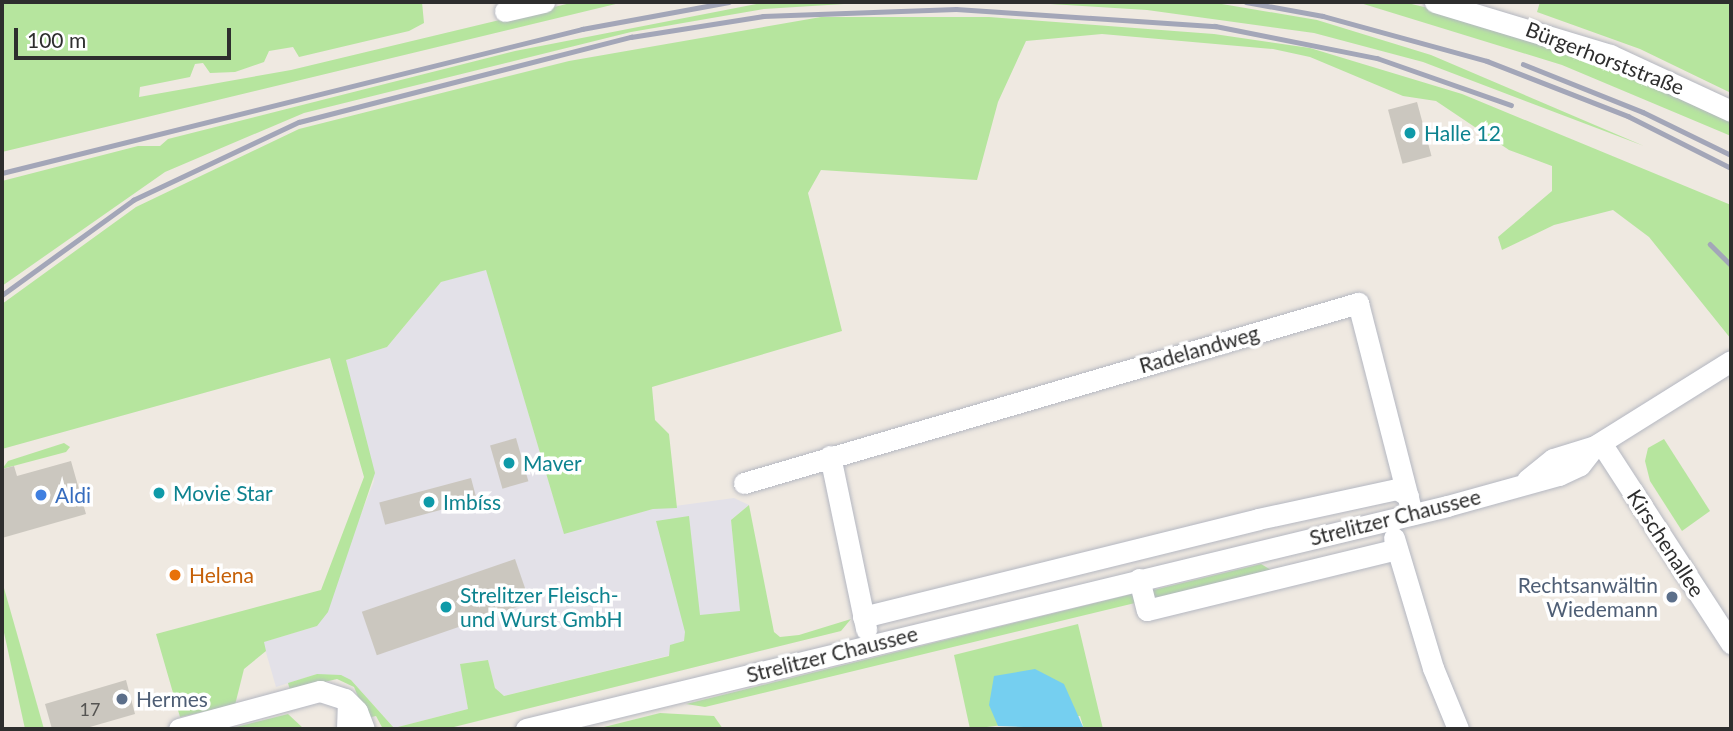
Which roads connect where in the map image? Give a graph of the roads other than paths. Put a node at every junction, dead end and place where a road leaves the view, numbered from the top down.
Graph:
1 (544, 2) edge
2 (1435, 2) edge
3 (505, 11) dead end
4 (1731, 111) edge
5 (1731, 361) edge
6 (1598, 444) junction
7 (831, 456) junction
8 (744, 483) dead end
9 (1410, 505) junction
10 (1389, 519) junction
11 (1396, 549) junction
12 (1139, 579) junction
13 (867, 630) junction
14 (1731, 643) edge
15 (348, 705) junction
16 (179, 729) edge
17 (347, 729) edge
18 (364, 729) edge
19 (526, 729) edge
20 (1458, 729) edge

1 - 3 street
2 - 4 street, Bürgerhorststraße
5 - 6 street, Strelitzer Chaussee
6 - 9 street, Strelitzer Chaussee
6 - 14 street, Kirschenallee
7 - 8 street, Radelandweg
7 - 9 street, Radelandweg
7 - 13 street
9 - 10 street, Strelitzer Chaussee
9 - 13 street, Strelitzer Chaussee
10 - 11 street
10 - 12 street, Strelitzer Chaussee
11 - 12 street, Strelitzer Chaussee
11 - 20 street
12 - 13 street, Strelitzer Chaussee
13 - 19 street, Strelitzer Chaussee
15 - 16 street
15 - 17 street
15 - 18 street

